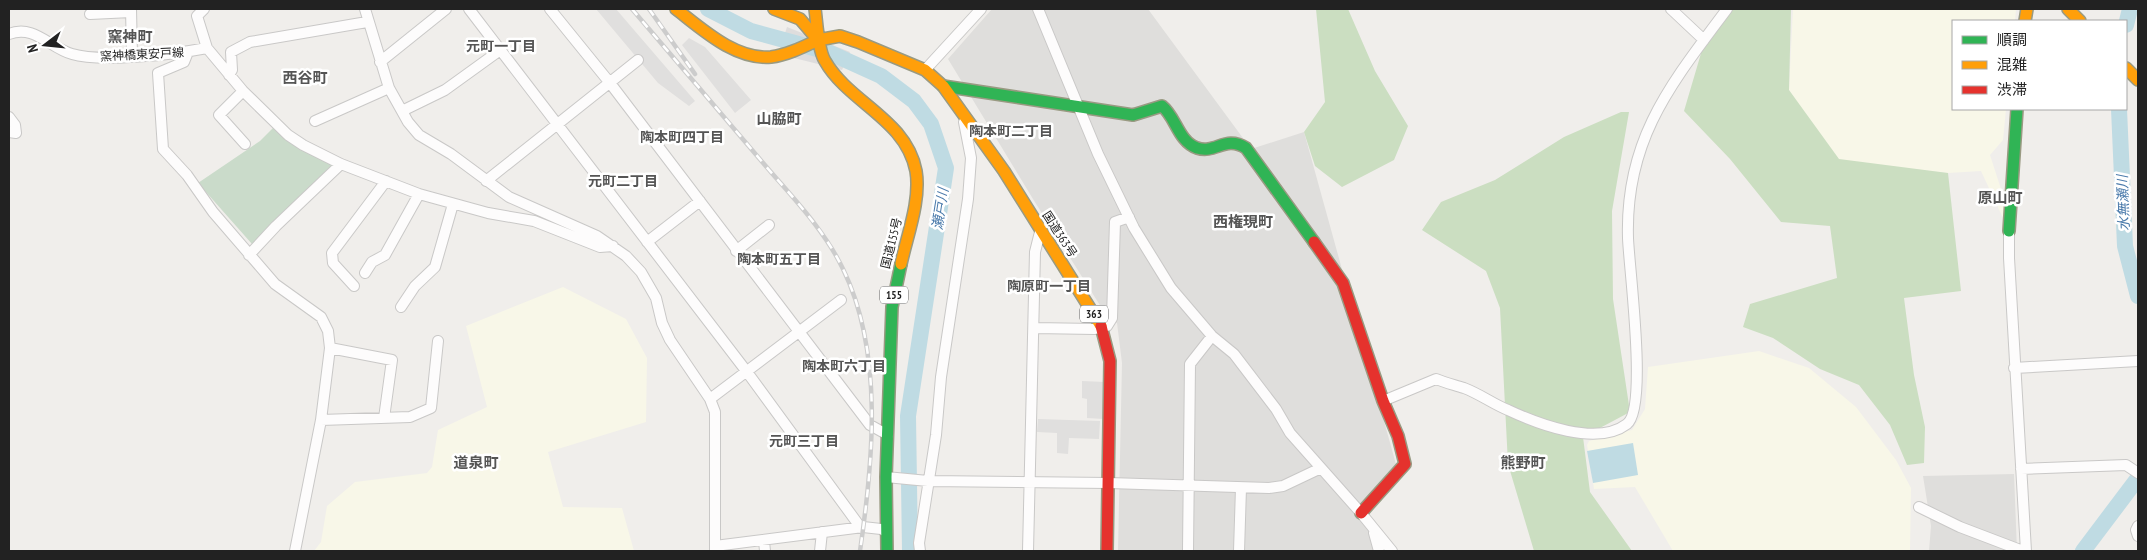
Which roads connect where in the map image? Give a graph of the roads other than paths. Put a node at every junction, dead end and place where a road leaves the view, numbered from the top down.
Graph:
1 (204, 9) edge
2 (365, 9) edge
3 (446, 9) edge
4 (469, 9) edge
5 (550, 9) edge
6 (676, 9) edge
7 (774, 9) edge
8 (815, 9) edge
9 (981, 9) edge
10 (1038, 9) edge
11 (1671, 9) edge
12 (1727, 9) edge
13 (2068, 9) edge
14 (131, 11) edge
15 (90, 14) dead end
16 (2079, 20) edge
17 (367, 22) junction
18 (9, 34) edge
19 (818, 40) junction
20 (1704, 40) junction
21 (207, 48) junction
22 (499, 51) junction
23 (188, 52) junction
24 (132, 56) junction
25 (638, 60) dead end
26 (380, 62) junction
27 (2127, 69) edge
28 (926, 70) junction
29 (229, 75) junction
30 (2138, 80) edge
31 (610, 83) junction
32 (943, 86) junction
33 (389, 88) junction
34 (243, 91) junction
35 (1077, 106) junction
36 (2017, 110) edge
37 (402, 111) junction
38 (962, 112) junction
39 (9, 117) edge
40 (315, 121) dead end
41 (556, 125) junction
42 (9, 132) edge
43 (244, 144) dead end
44 (341, 164) junction
45 (386, 181) junction
46 (486, 181) junction
47 (419, 194) junction
48 (700, 202) junction
49 (452, 204) junction
50 (1129, 217) junction
51 (769, 225) dead end
52 (1041, 228) junction
53 (2009, 231) joint
54 (647, 242) junction
55 (613, 246) junction
56 (736, 251) junction
57 (249, 255) junction
58 (365, 273) dead end
59 (354, 286) dead end
60 (841, 300) dead end
61 (401, 307) dead end
62 (1034, 328) junction
63 (1102, 328) junction
64 (800, 332) junction
65 (1212, 336) junction
66 (438, 341) dead end
67 (330, 348) junction
68 (2138, 361) edge
69 (2014, 368) junction
70 (747, 372) junction
71 (710, 399) junction
72 (1384, 401) junction
73 (384, 418) junction
74 (321, 420) junction
75 (888, 436) junction
76 (1321, 468) junction
77 (2021, 469) junction
78 (2138, 473) edge
79 (891, 478) junction
80 (924, 481) junction
81 (1030, 483) junction
82 (1109, 483) junction
83 (1189, 486) junction
84 (1241, 488) junction
85 (1919, 507) dead end
86 (1361, 513) junction
87 (2138, 526) edge
88 (861, 528) junction
89 (1373, 528) junction
90 (822, 532) junction
91 (886, 532) junction
92 (2138, 536) edge
93 (765, 546) edge
94 (715, 549) edge
95 (295, 551) edge
96 (820, 551) edge
97 (887, 551) edge
98 (920, 551) edge
99 (1028, 551) edge
100 (1107, 551) edge
101 (1188, 551) edge
102 (1238, 551) edge
103 (1378, 551) edge
104 (1392, 551) edge
105 (2025, 551) edge

1 - 21 street
2 - 17 street
3 - 26 street
4 - 22 street
5 - 31 street
6 - 19 main road, 国道363号
7 - 19 main road
8 - 19 main road, 国道155号 / 155
9 - 28 street
10 - 35 street
11 - 20 street
12 - 20 street
13 - 16 main road
14 - 15 street
14 - 24 street
17 - 26 street
17 - 29 street
18 - 24 street, 窯神橋東安戸線
19 - 28 main road, 国道363号 / 363
19 - 75 main road, 国道155号 / 155
20 - 72 street
21 - 23 street, 窯神橋東安戸線
21 - 29 street
22 - 37 street
22 - 41 street
23 - 24 street, 窯神橋東安戸線
23 - 57 street
25 - 31 street
26 - 33 street
27 - 30 main road
28 - 32 main road, 国道363号 / 363
29 - 34 street
31 - 41 street
31 - 48 street
32 - 35 main road
32 - 38 main road, 国道363号 / 363
33 - 37 street
33 - 40 street
34 - 43 street
34 - 44 street
35 - 50 street
35 - 72 main road
36 - 53 main road
37 - 46 street
38 - 52 main road, 国道363号 / 363
38 - 80 street
39 - 42 street
41 - 46 street
41 - 54 street
44 - 45 street
44 - 57 street
45 - 47 street
45 - 59 street
46 - 55 street
47 - 49 street
47 - 58 street
48 - 54 street
48 - 56 street
49 - 55 street
49 - 61 street
50 - 63 street
50 - 65 street
51 - 56 street
52 - 62 street
52 - 63 main road, 国道363号 / 363
53 - 69 street
54 - 70 street
55 - 71 street
56 - 64 street
57 - 67 street
60 - 64 street
62 - 63 street
62 - 81 street
63 - 82 main road, 国道363号 / 363
64 - 70 street
64 - 75 street
65 - 76 street
65 - 83 street
66 - 73 street
67 - 73 street
67 - 74 street
68 - 69 street
69 - 77 street
70 - 71 street
70 - 88 street
71 - 94 street
72 - 86 main road
73 - 74 street
74 - 95 street
75 - 79 main road, 国道155号 / 155
76 - 84 street
76 - 86 street
77 - 78 street
77 - 105 street
79 - 80 street
79 - 91 main road, 国道155号 / 155
80 - 81 street
80 - 98 street
81 - 82 street
81 - 99 street
82 - 83 street
82 - 100 main road, 国道363号 / 363
83 - 84 street
83 - 101 street
84 - 102 street
85 - 105 street
86 - 89 street
87 - 92 street
88 - 90 street
88 - 91 street
89 - 103 street
89 - 104 street
90 - 93 street
90 - 96 street
91 - 97 main road, 国道155号 / 155
93 - 94 street

